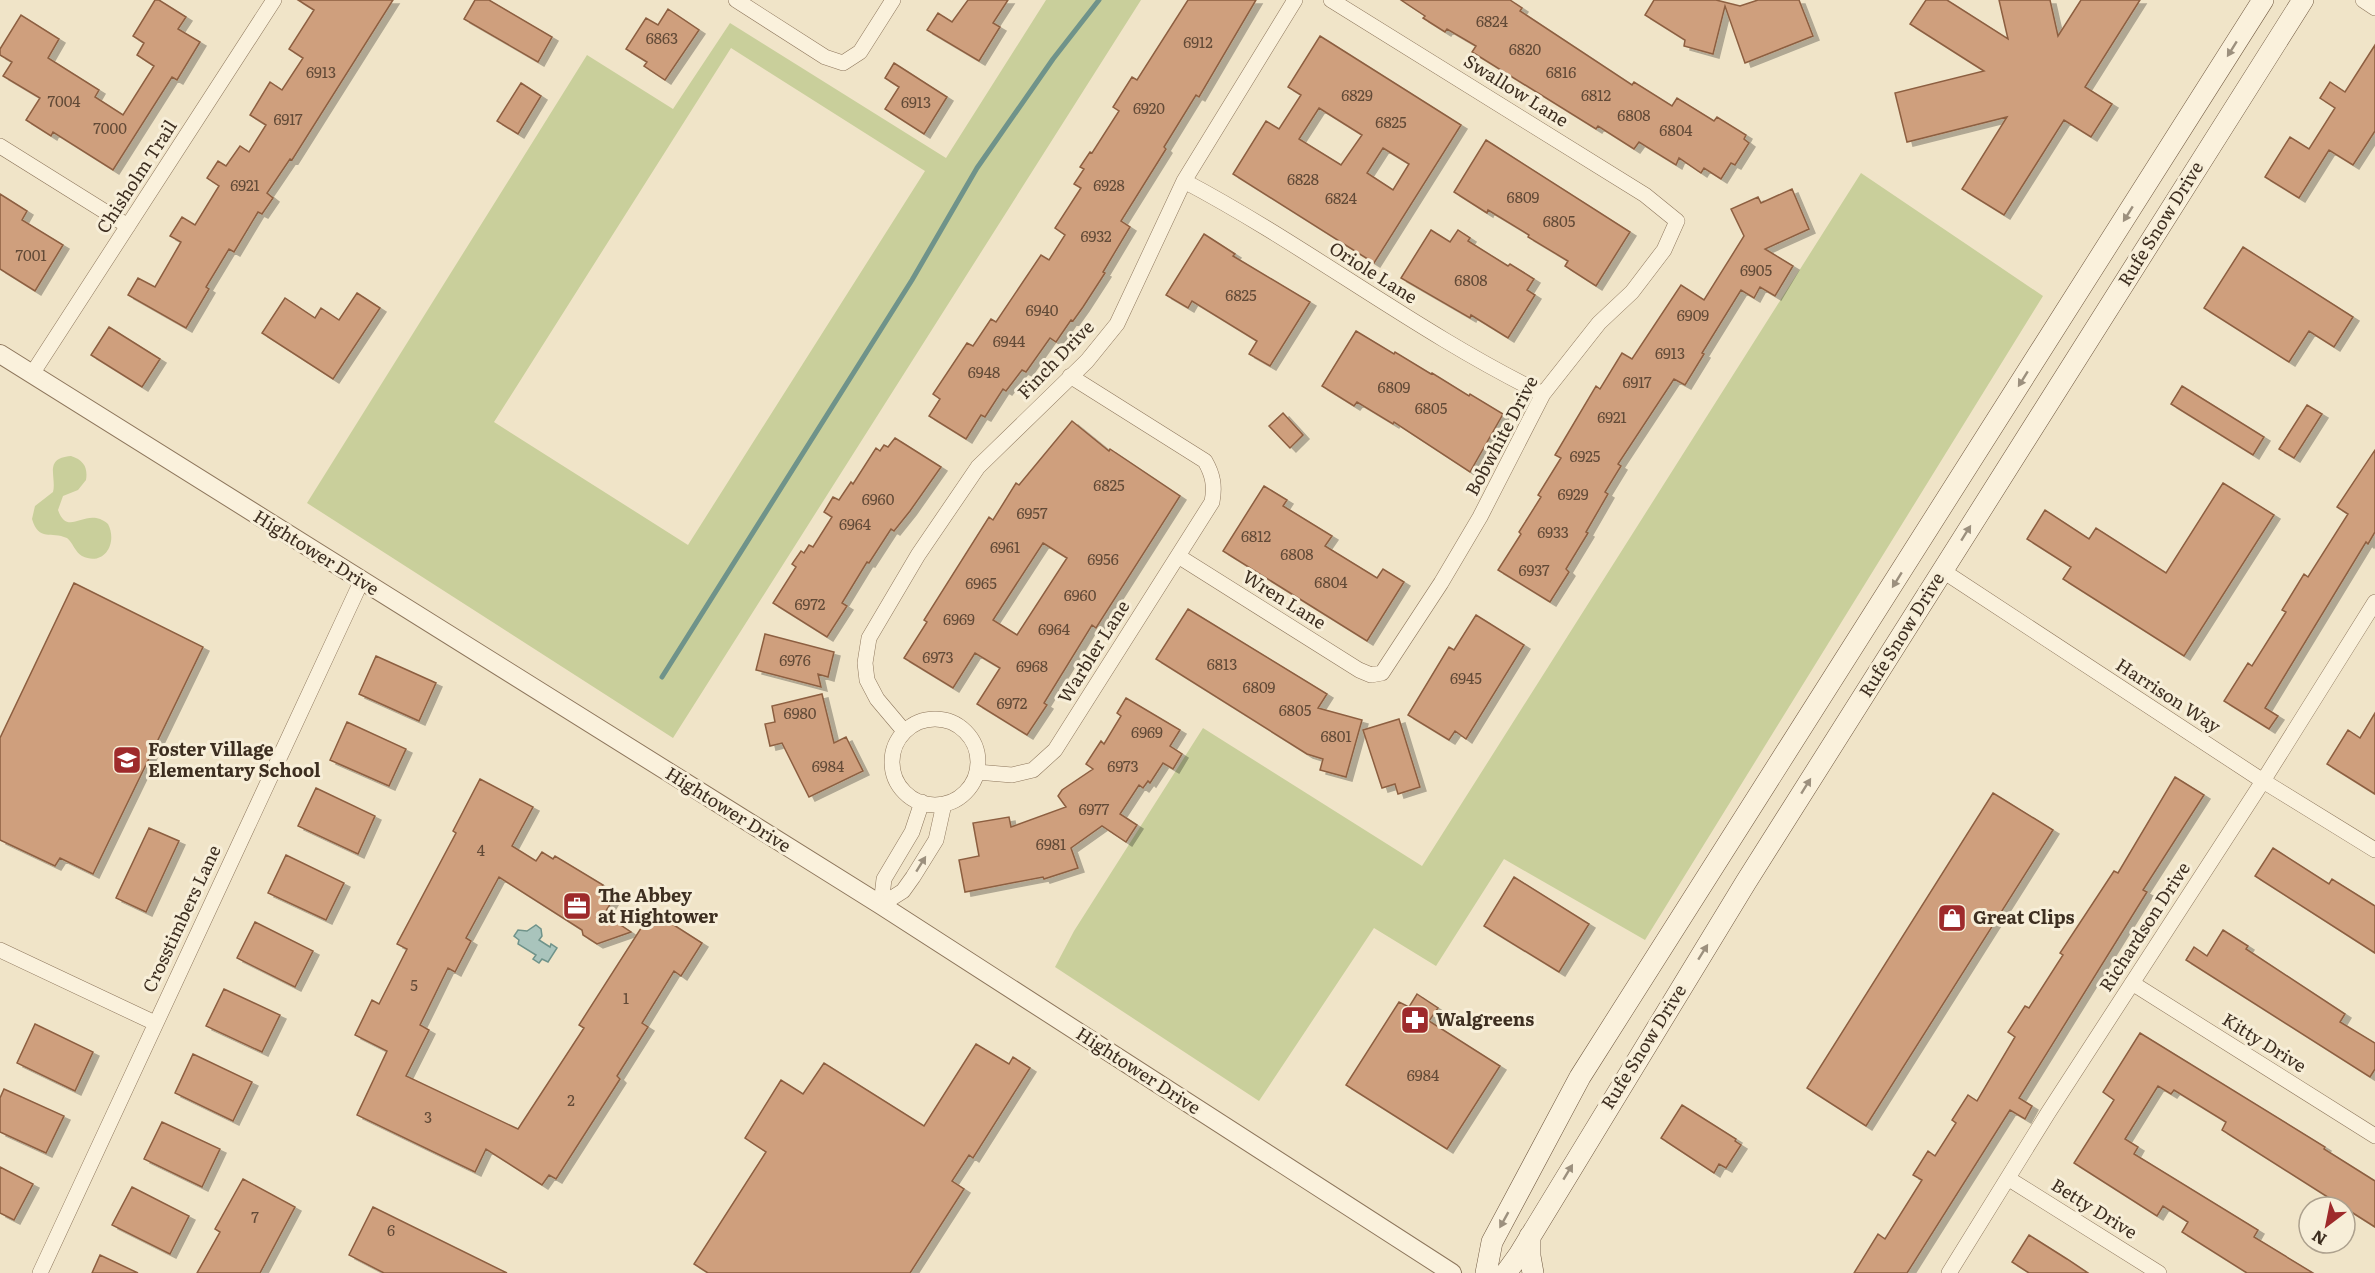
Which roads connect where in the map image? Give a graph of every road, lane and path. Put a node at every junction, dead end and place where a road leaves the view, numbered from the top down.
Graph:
1 (274, 0) edge
2 (736, 0) edge
3 (893, 0) edge
4 (1296, 0) edge
5 (1331, 0) edge
6 (2264, 0) edge
7 (2303, 0) edge
8 (2363, 0) edge
9 (2375, 8) edge
10 (0, 146) edge
11 (1184, 181) junction
12 (1677, 220) joint
13 (128, 226) junction
14 (0, 354) edge
15 (32, 374) junction
16 (1070, 376) junction
17 (1543, 394) junction
18 (1178, 555) junction
19 (1943, 571) junction
20 (361, 582) junction
21 (2375, 602) edge
22 (1371, 675) joint
23 (904, 731) junction
24 (977, 772) junction
25 (2263, 781) junction
26 (922, 802) junction
27 (944, 804) junction
28 (2375, 850) edge
29 (880, 905) junction
30 (0, 950) edge
31 (2132, 983) junction
32 (155, 1023) junction
33 (2375, 1136) edge
34 (2009, 1179) junction
35 (1530, 1236) junction
36 (40, 1273) edge
37 (1452, 1273) edge
38 (1486, 1273) edge
39 (1506, 1273) edge
40 (1533, 1273) edge
41 (1949, 1273) edge
42 (2159, 1273) edge

1 - 13 street, Chisholm Trail
2 - 3 street
4 - 11 street, Finch Drive
5 - 12 street, Swallow Lane
6 -> 38 main road, Rufe Snow Drive
19 -> 7 main road, Rufe Snow Drive
8 - 9 street
10 - 13 street
11 - 16 street, Finch Drive
11 - 17 street, Oriole Lane
12 - 17 street, Bobwhite Drive
13 - 15 street, Chisholm Trail
14 - 15 street, Hightower Drive
15 - 20 street, Hightower Drive
16 - 18 street, Warbler Lane
16 - 23 street, Finch Drive
17 - 22 street, Bobwhite Drive
18 - 22 street, Wren Lane
18 - 24 street, Warbler Lane
19 - 25 street, Harrison Way
35 -> 19 main road, Rufe Snow Drive
20 - 29 street, Hightower Drive
20 - 32 street, Crosstimbers Lane
21 - 25 street, Richardson Drive
23 - 24 street
23 - 26 street
24 - 27 street
25 - 28 street, Harrison Way
25 - 31 street, Richardson Drive
26 - 27 street
26 - 29 street
29 -> 27 street
29 - 37 street, Hightower Drive
30 - 32 street
31 - 33 street, Kitty Drive
31 - 34 street, Richardson Drive
32 - 36 street, Crosstimbers Lane
34 - 41 street, Richardson Drive
34 - 42 street, Betty Drive
35 - 39 main road, Rufe Snow Drive
35 - 40 main road

